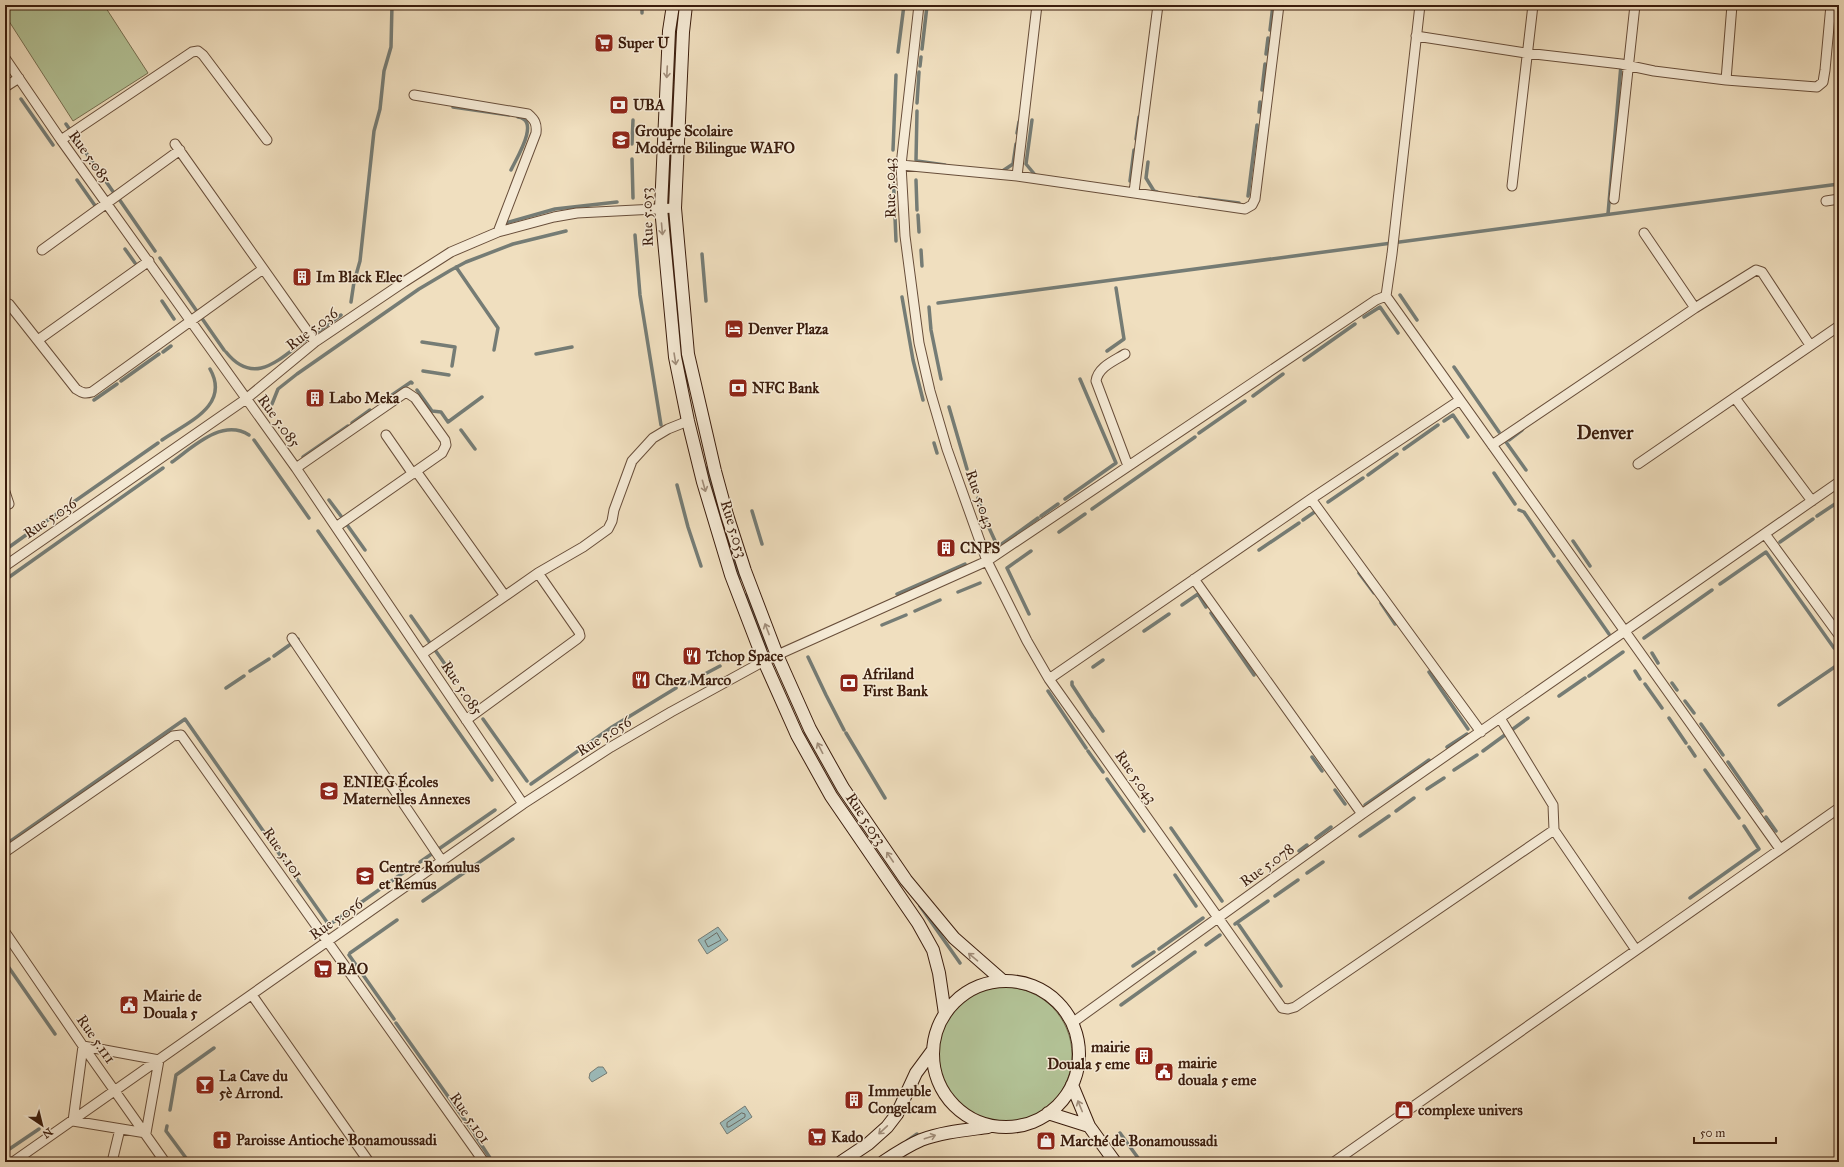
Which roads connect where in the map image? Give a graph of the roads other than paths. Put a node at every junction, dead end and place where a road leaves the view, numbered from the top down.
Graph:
1 (673, 5) edge
2 (686, 5) edge
3 (919, 5) edge
4 (1037, 5) edge
5 (1158, 5) edge
6 (1279, 5) edge
7 (1420, 5) edge
8 (1533, 5) edge
9 (1635, 5) edge
10 (1732, 5) edge
11 (1831, 5) edge
12 (1416, 36) junction
13 (1526, 53) junction
14 (5, 58) edge
15 (1629, 66) junction
16 (19, 78) junction
17 (1726, 80) junction
18 (5, 87) edge
19 (414, 95) dead end
20 (61, 140) junction
21 (267, 140) dead end
22 (901, 165) junction
23 (1017, 176) junction
24 (1512, 186) dead end
25 (1134, 192) junction
26 (1614, 199) dead end
27 (1839, 199) edge
28 (1826, 201) dead end
29 (106, 203) junction
30 (660, 208) junction
31 (674, 208) junction
32 (498, 232) junction
33 (1644, 234) dead end
34 (42, 250) dead end
35 (148, 261) junction
36 (263, 269) junction
37 (1386, 296) junction
38 (9, 304) dead end
39 (1695, 308) junction
40 (191, 319) junction
41 (1839, 326) edge
42 (38, 340) junction
43 (315, 342) junction
44 (1810, 345) junction
45 (1125, 354) dead end
46 (1735, 398) junction
47 (246, 399) junction
48 (1460, 400) junction
49 (688, 421) junction
50 (386, 435) dead end
51 (1492, 445) junction
52 (1638, 464) dead end
53 (1128, 466) junction
54 (296, 468) junction
55 (415, 472) junction
56 (1839, 482) edge
57 (5, 492) edge
58 (1311, 499) junction
59 (1812, 501) junction
60 (9, 504) dead end
61 (336, 527) junction
62 (1765, 534) junction
63 (987, 561) junction
64 (5, 566) edge
65 (538, 573) junction
66 (1194, 580) junction
67 (505, 596) junction
68 (1625, 631) junction
69 (1839, 635) edge
70 (292, 638) dead end
71 (422, 654) junction
72 (777, 655) junction
73 (764, 661) junction
74 (1049, 679) junction
75 (1500, 718) junction
76 (466, 720) junction
77 (1481, 732) junction
78 (523, 804) junction
79 (1839, 808) edge
80 (1362, 814) junction
81 (1554, 830) junction
82 (1780, 849) junction
83 (5, 852) edge
84 (442, 861) junction
85 (1218, 918) junction
86 (5, 932) edge
87 (329, 942) junction
88 (1636, 950) junction
89 (1003, 981) junction
90 (252, 995) junction
91 (945, 1014) junction
92 (1072, 1023) junction
93 (83, 1046) junction
94 (933, 1050) junction
95 (159, 1060) junction
96 (1072, 1085) junction
97 (115, 1091) junction
98 (1048, 1113) junction
99 (73, 1121) junction
100 (992, 1126) junction
101 (1088, 1126) junction
102 (120, 1129) junction
103 (146, 1133) junction
104 (13, 1162) edge
105 (112, 1162) edge
106 (165, 1162) edge
107 (369, 1162) edge
108 (484, 1162) edge
109 (841, 1162) edge
110 (883, 1162) edge
111 (1115, 1162) edge
112 (1334, 1162) edge

1 -> 30 main road, Rue 5.053
2 - 31 main road, Rue 5.053
3 - 22 street, Rue 5.043
4 - 23 street
5 - 25 street
6 - 25 street
7 - 12 street
8 - 13 street
9 - 15 street
10 - 17 street
11 - 17 street
12 - 13 street
12 - 37 street
13 - 15 street
13 - 24 street
14 - 16 street, Rue 5.085
15 - 17 street
15 - 26 street
16 - 18 street
16 - 20 street, Rue 5.085
19 - 32 street
20 - 21 street
20 - 29 street, Rue 5.085
22 - 23 street
22 - 63 street, Rue 5.043
23 - 25 street
27 - 28 street
29 - 34 street
29 - 35 street, Rue 5.085
29 - 36 street
30 - 31 street, Rue 5.036
30 - 32 street, Rue 5.036
30 -> 49 main road, Rue 5.053
72 -> 31 main road, Rue 5.053
32 - 43 street, Rue 5.036
33 - 39 street
35 - 40 street, Rue 5.085
35 - 42 street
36 - 40 street
36 - 43 street
37 - 48 street
37 - 53 street, Rue 5.056
38 - 42 street
39 - 44 street
39 - 51 street
40 - 42 street
40 - 47 street, Rue 5.085
41 - 44 street
43 - 47 street, Rue 5.036
44 - 46 street
45 - 53 street
46 - 52 street
46 - 59 street
47 - 54 street, Rue 5.085
47 - 64 street, Rue 5.036
48 - 51 street
48 - 58 street
49 - 65 street
49 -> 73 main road, Rue 5.053
50 - 55 street
51 - 68 street
53 - 63 street, Rue 5.056
54 - 55 street
54 - 61 street, Rue 5.085
55 - 61 street
55 - 67 street
56 - 59 street, Rue 5.078
57 - 60 street
58 - 66 street
58 - 77 street
59 - 62 street, Rue 5.078
61 - 71 street, Rue 5.085
62 - 68 street, Rue 5.078
62 - 69 street
63 - 72 street, Rue 5.056
63 - 74 street, Rue 5.043
65 - 67 street
65 - 76 street
66 - 74 street
66 - 80 street
67 - 71 street
68 - 75 street, Rue 5.078
68 - 82 street
70 - 84 street
71 - 76 street, Rue 5.085
72 - 73 street, Rue 5.056
89 -> 72 main road, Rue 5.053
73 - 78 street, Rue 5.056
73 - 91 main road, Rue 5.053
74 - 85 street, Rue 5.043
75 - 77 street, Rue 5.078
75 - 81 street
76 - 78 street, Rue 5.085
77 - 80 street, Rue 5.078
78 - 84 street, Rue 5.056
79 - 82 street
80 - 85 street, Rue 5.078
81 - 85 street, Rue 5.043
81 - 88 street
82 - 88 street
83 - 87 street, Rue 5.101
84 - 87 street, Rue 5.056
85 - 92 street, Rue 5.078
86 - 93 street, Rue 5.111
87 - 90 street, Rue 5.056
87 - 108 street, Rue 5.101
88 - 112 street
89 - 91 main road
89 - 92 main road
90 - 95 street, Rue 5.056
90 - 107 street
91 - 94 main road
92 - 96 main road
93 - 95 street
93 - 97 street, Rue 5.111
93 - 99 street
94 - 100 main road
94 -> 109 main road
95 - 97 street, Rue 5.056
95 - 103 street
96 - 98 main road
101 -> 96 main road
97 - 99 street, Rue 5.056
97 - 103 street, Rue 5.111
98 - 100 main road
98 - 101 main road
99 - 102 street
99 - 104 street, Rue 5.056
110 -> 100 main road
101 - 111 main road
102 - 103 street
102 - 105 street
103 - 106 street, Rue 5.111

